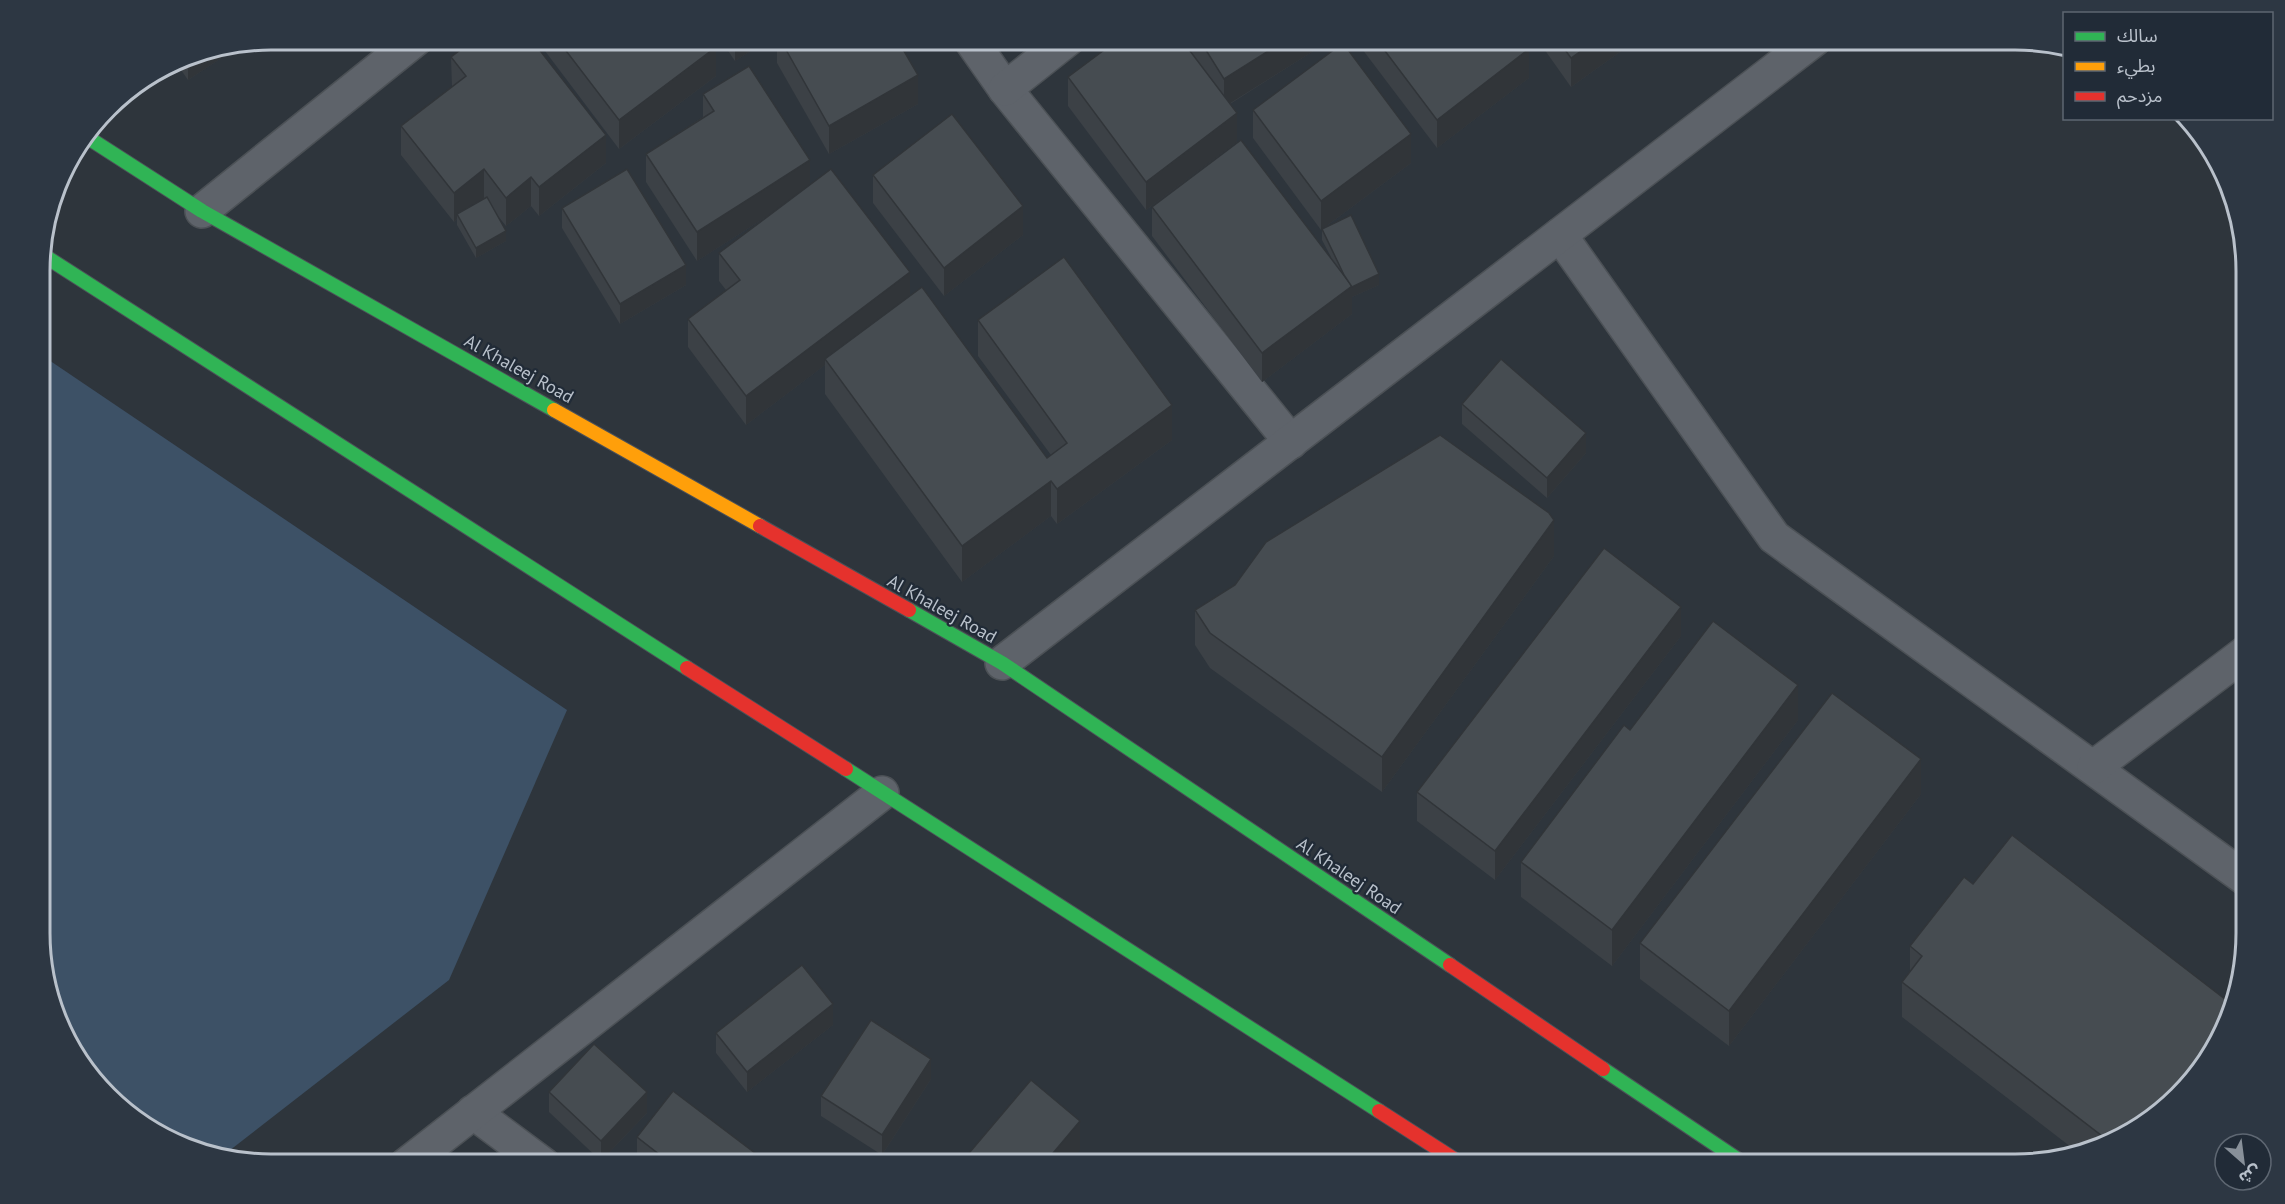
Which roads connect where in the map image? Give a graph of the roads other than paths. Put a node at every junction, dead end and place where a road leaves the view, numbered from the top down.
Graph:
1 (402, 50) edge
2 (978, 50) edge
3 (1054, 50) edge
4 (1801, 50) edge
5 (1005, 89) junction
6 (92, 140) edge
7 (202, 211) junction
8 (1560, 235) junction
9 (50, 259) edge
10 (1291, 442) junction
11 (2236, 660) edge
12 (1002, 663) junction
13 (2094, 767) junction
14 (882, 793) junction
15 (2236, 872) edge
16 (473, 1112) junction
17 (420, 1154) edge
18 (529, 1154) edge
19 (1446, 1154) edge
20 (1730, 1154) edge

1 - 7 street
2 - 5 street
3 - 5 street
4 - 8 street
5 - 10 street
6 - 7 main road, Al Khaleej Road
7 - 12 main road, Al Khaleej Road
8 - 10 street
8 - 13 street
9 - 14 main road
10 - 12 street
11 - 13 street
12 - 20 main road, Al Khaleej Road
13 - 15 street
14 - 16 street
14 - 19 main road
16 - 17 street
16 - 18 street

